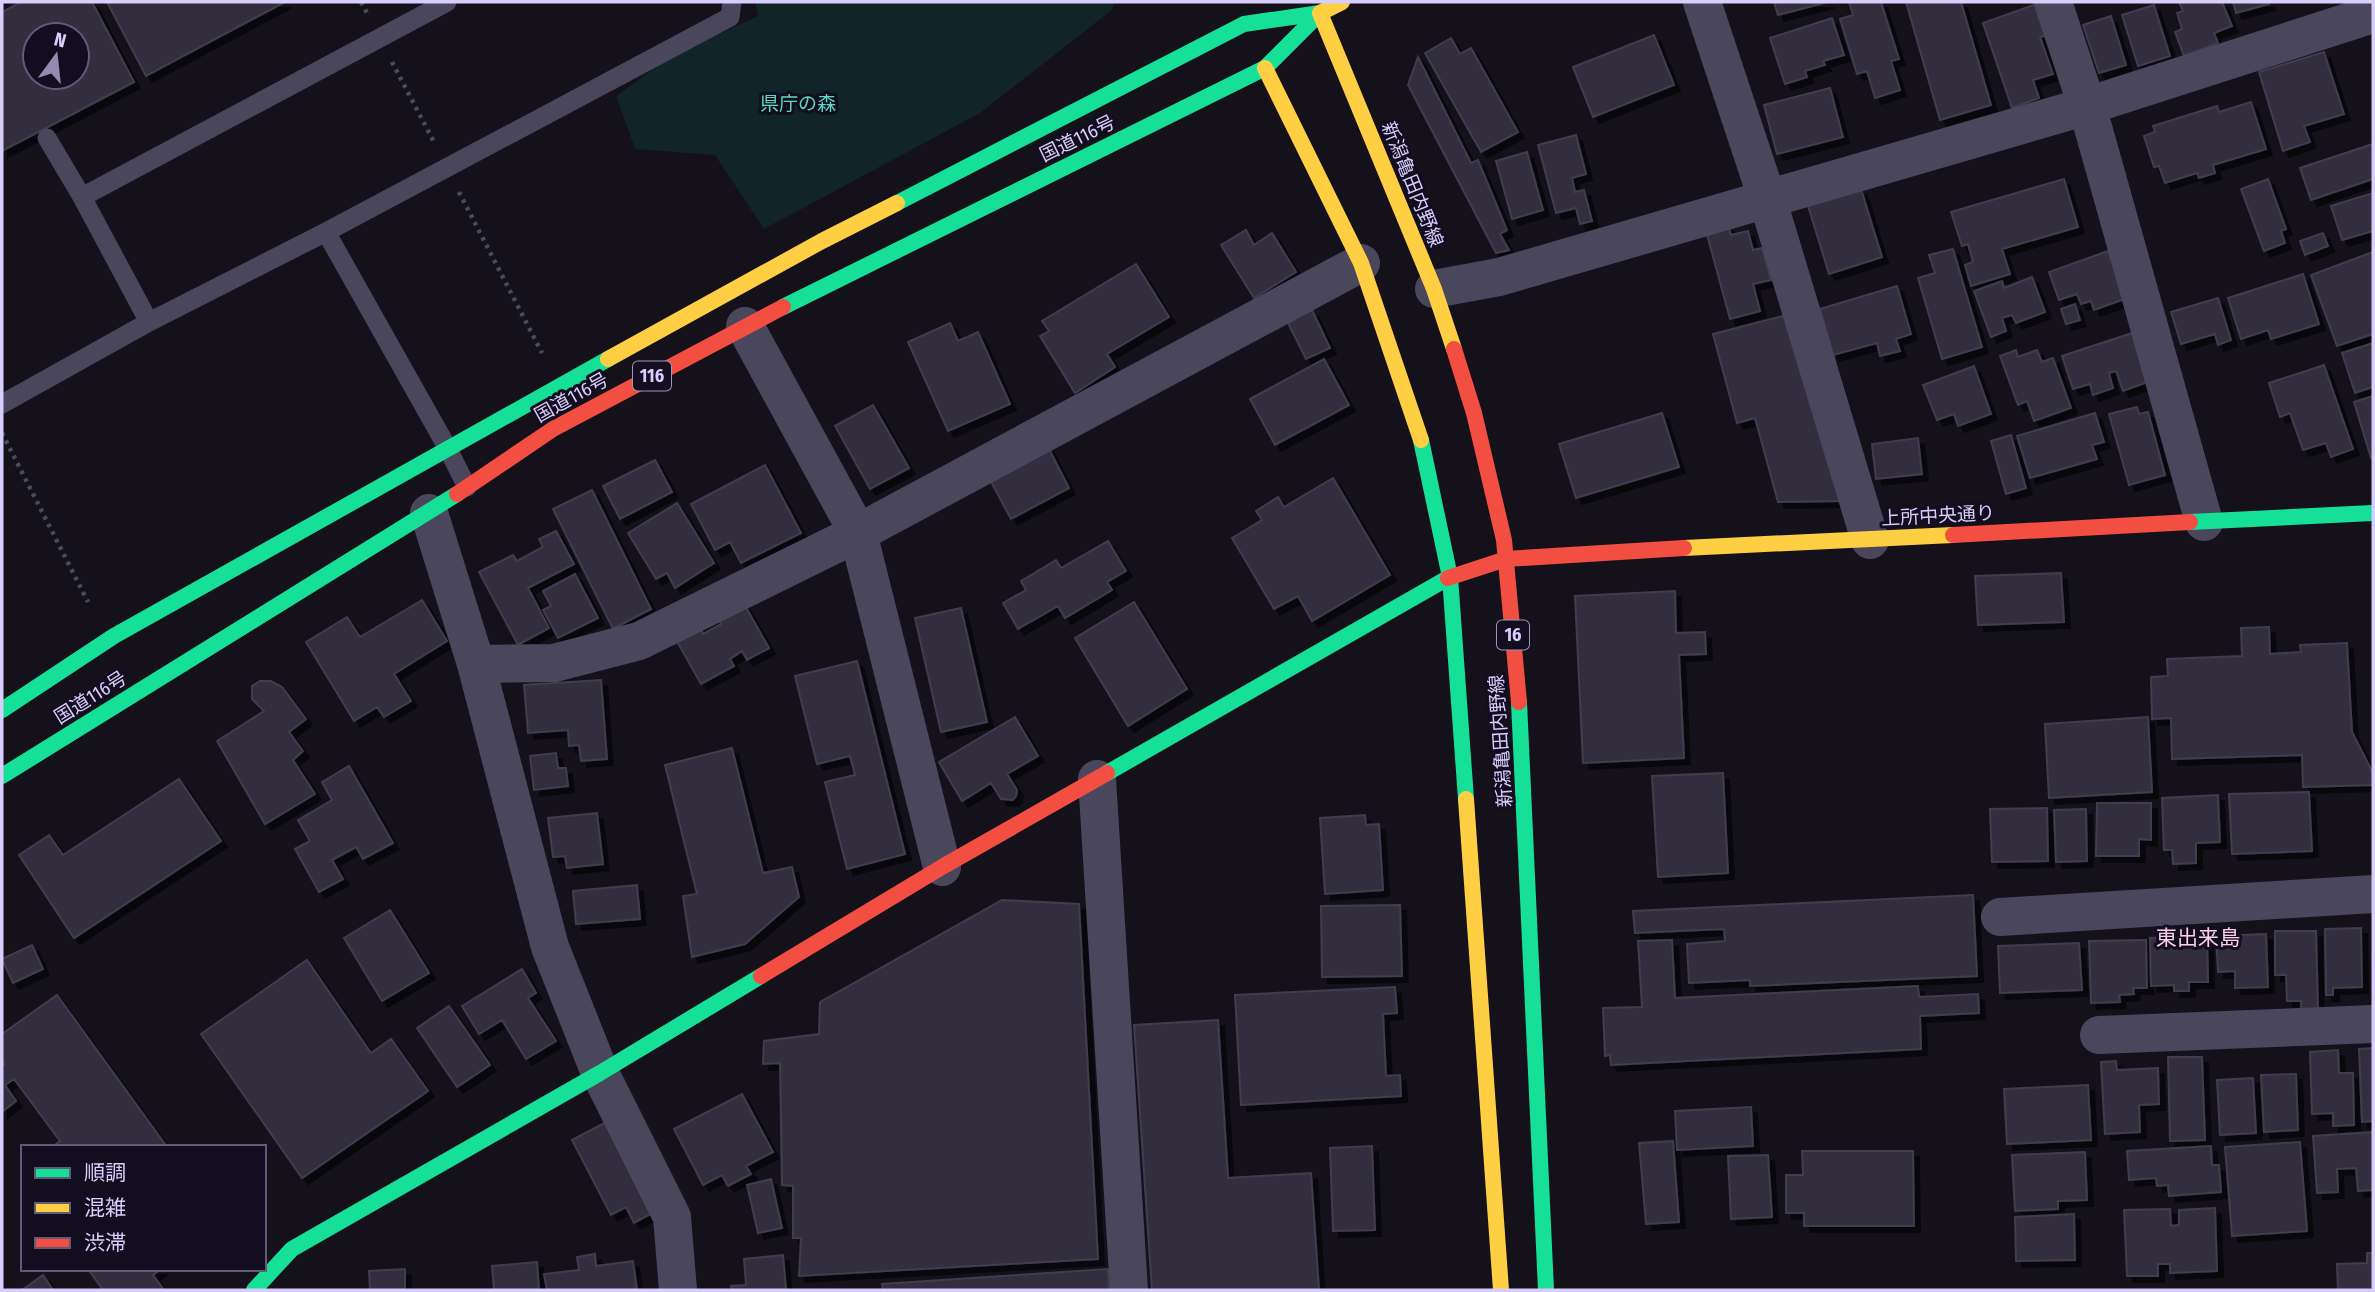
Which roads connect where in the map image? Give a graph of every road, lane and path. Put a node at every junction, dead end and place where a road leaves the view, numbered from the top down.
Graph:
1 (447, 2) edge
2 (732, 2) edge
3 (1342, 2) edge
4 (1702, 2) edge
5 (2053, 2) edge
6 (1316, 7) edge
7 (2373, 14) edge
8 (1262, 62) junction
9 (2087, 106) junction
10 (47, 138) dead end
11 (82, 197) junction
12 (1767, 198) junction
13 (326, 232) junction
14 (1360, 263) junction
15 (1434, 289) junction
16 (149, 322) junction
17 (745, 326) junction
18 (2, 404) edge
19 (2, 433) edge
20 (447, 447) junction
21 (467, 487) junction
22 (429, 513) junction
23 (2373, 513) edge
24 (2204, 522) junction
25 (858, 533) junction
26 (1870, 540) junction
27 (1506, 559) junction
28 (1450, 578) junction
29 (88, 603) dead end
30 (476, 664) junction
31 (2, 710) edge
32 (2, 776) edge
33 (1097, 779) junction
34 (942, 867) junction
35 (2373, 894) edge
36 (2000, 917) dead end
37 (2373, 1024) edge
38 (2099, 1035) dead end
39 (600, 1073) junction
40 (254, 1290) edge
41 (678, 1290) edge
42 (1129, 1290) edge
43 (1501, 1290) edge
44 (1546, 1290) edge

1 - 11 lane
2 - 13 lane
3 - 6 main road
4 - 12 street
5 - 9 street
6 - 8 main road, 国道116号 / 116
6 - 15 main road, 新潟亀田内野線 / 16
6 - 20 main road, 国道116号 / 116
7 - 9 street
8 - 14 main road, 新潟亀田内野線
8 - 17 main road, 国道116号 / 116
9 - 12 street
9 - 24 street
10 - 11 lane
11 - 16 lane
12 - 15 street
12 - 26 street
13 - 16 lane
13 - 20 lane
14 - 25 street
14 - 28 main road, 新潟亀田内野線
15 - 27 main road, 新潟亀田内野線 / 16
16 - 18 lane
17 - 21 main road, 国道116号 / 116
17 - 25 street
19 - 29 path
20 - 21 lane
20 - 31 main road, 国道116号 / 116
21 - 22 main road, 国道116号 / 116
22 - 30 street
22 - 32 main road, 国道116号 / 116
23 - 24 main road, 上所中央通り
24 - 26 main road, 上所中央通り
25 - 30 street
25 - 34 street
26 - 27 main road, 上所中央通り
27 - 28 main road, 上所中央通り
27 - 44 main road, 新潟亀田内野線 / 16
28 - 33 main road, 上所中央通り
28 - 43 main road, 新潟亀田内野線
30 - 39 street
33 - 34 main road, 上所中央通り
33 - 42 street
34 - 39 main road, 上所中央通り
35 - 36 street
37 - 38 street
39 - 40 main road, 上所中央通り
39 - 41 street

